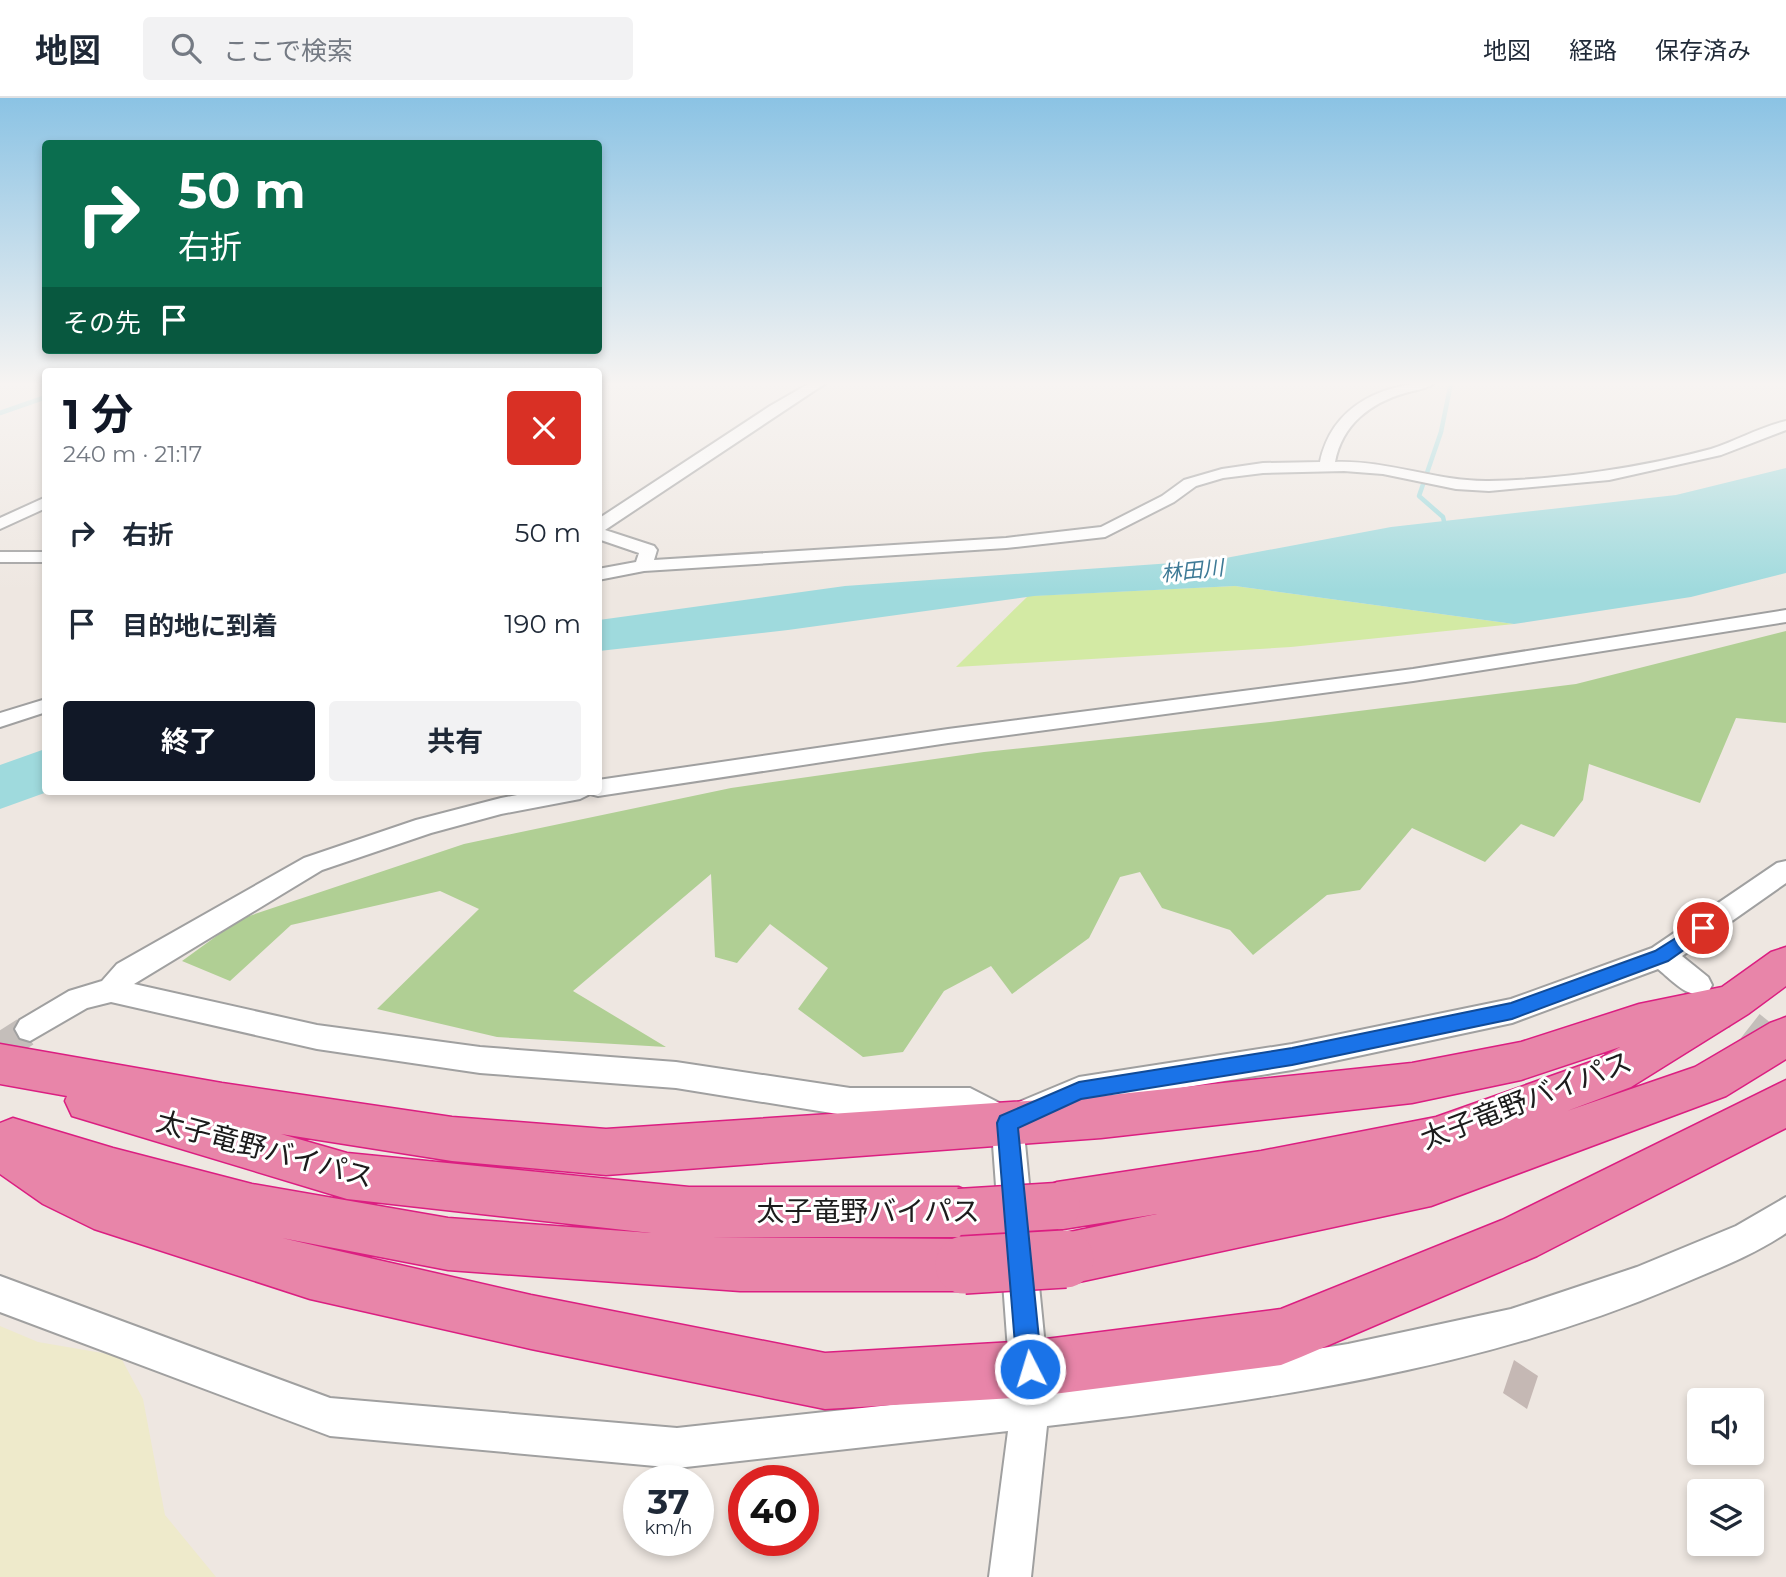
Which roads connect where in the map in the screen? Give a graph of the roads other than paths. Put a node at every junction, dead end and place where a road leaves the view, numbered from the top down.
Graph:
1 (711, 452) edge
2 (1327, 452) edge
3 (1716, 452) edge
4 (1326, 466) junction
5 (42, 504) edge
6 (0, 524) edge
7 (602, 524) edge
8 (602, 534) edge
9 (0, 557) edge
10 (42, 557) edge
11 (644, 566) junction
12 (602, 574) edge
13 (1786, 616) edge
14 (42, 706) edge
15 (0, 720) edge
16 (602, 787) edge
17 (559, 795) edge
18 (1786, 870) edge
19 (1662, 956) junction
20 (1786, 964) edge
21 (111, 990) junction
22 (1716, 993) junction
23 (30, 1029) tunnel mouth
24 (1786, 1036) edge
25 (0, 1064) edge
26 (0, 1076) edge
27 (1786, 1101) edge
28 (1007, 1123) junction
29 (0, 1136) edge
30 (0, 1146) edge
31 (1786, 1213) edge
32 (0, 1294) edge
33 (1030, 1389) junction
34 (1010, 1577) edge

1 - 7 street
2 - 4 street
3 - 4 street
4 - 11 street
5 - 6 street
8 - 11 street
9 - 10 street
11 - 12 street
13 - 16 street
14 - 15 street
17 - 21 street
18 - 19 street
19 - 22 street
19 - 28 street
20 - 22 highway, 太子竜野バイパス
21 - 23 street
21 - 28 street
22 - 26 highway, 太子竜野バイパス, bridge
22 - 28 highway
24 - 29 highway, 太子竜野バイパス, bridge
25 - 28 highway
27 - 33 highway
28 - 33 street
30 - 33 highway
31 - 33 street
32 - 33 street
33 - 34 street

